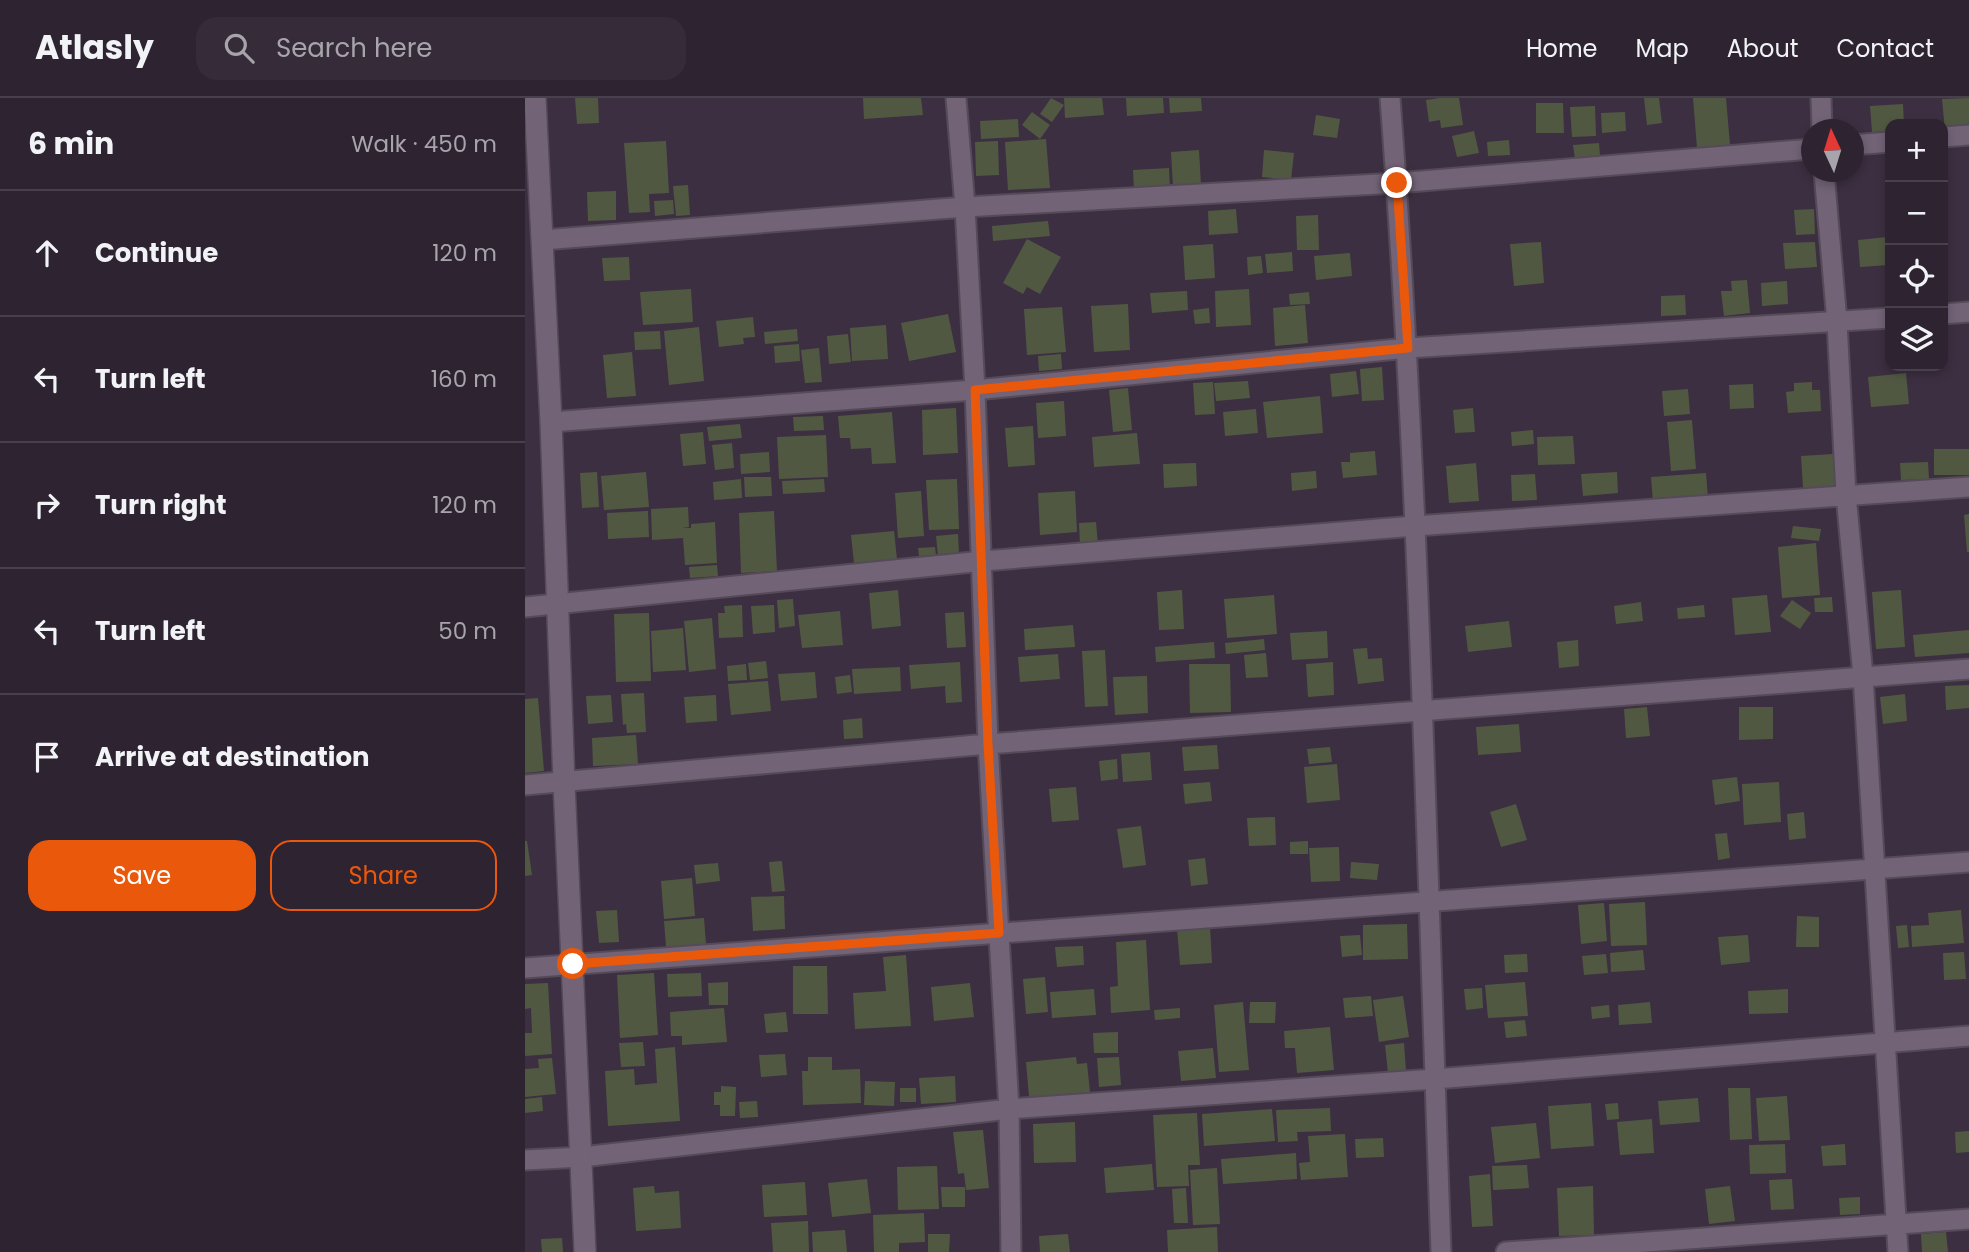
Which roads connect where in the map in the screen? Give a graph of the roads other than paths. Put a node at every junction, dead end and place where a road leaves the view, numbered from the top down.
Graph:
1 (535, 98) edge
2 (956, 98) edge
3 (1390, 98) edge
4 (1821, 98) edge
5 (1822, 119) edge
6 (1969, 135) edge
7 (1948, 137) edge
8 (1885, 142) edge
9 (1864, 144) edge
10 (1801, 150) edge
11 (1825, 182) edge
12 (1397, 183) junction
13 (965, 207) junction
14 (542, 240) junction
15 (1969, 312) edge
16 (1948, 314) edge
17 (1885, 318) edge
18 (1837, 322) junction
19 (1408, 348) junction
20 (975, 390) junction
21 (551, 422) junction
22 (1969, 487) edge
23 (1846, 495) junction
24 (1415, 526) junction
25 (983, 562) junction
26 (559, 602) junction
27 (525, 607) edge
28 (1969, 669) edge
29 (1863, 676) junction
30 (1423, 709) junction
31 (988, 744) junction
32 (564, 783) junction
33 (525, 785) edge
34 (1969, 862) edge
35 (1875, 868) junction
36 (1429, 901) junction
37 (999, 933) junction
38 (573, 964) junction
39 (525, 968) edge
40 (1969, 1036) edge
41 (1886, 1042) junction
42 (1435, 1079) junction
43 (1009, 1109) junction
44 (582, 1157) junction
45 (525, 1160) edge
46 (1969, 1219) edge
47 (1897, 1225) junction
48 (585, 1252) edge
49 (1011, 1252) edge
50 (1441, 1252) edge
51 (1506, 1252) edge
52 (1898, 1252) edge

1 - 14 street
2 - 13 street
3 - 12 street
4 - 5 street
6 - 7 street
8 - 9 street
10 - 12 street
11 - 18 street
12 - 13 street
12 - 19 street
13 - 14 street
13 - 20 street
14 - 21 street
15 - 16 street
17 - 18 street
18 - 19 street
18 - 23 street
19 - 20 street
19 - 24 street
20 - 21 street
20 - 25 street
21 - 26 street
22 - 23 street
23 - 24 street
23 - 29 street
24 - 25 street
24 - 30 street
25 - 26 street
25 - 31 street
26 - 27 street
26 - 32 street
28 - 29 street
29 - 30 street
29 - 35 street
30 - 31 street
30 - 36 street
31 - 32 street
31 - 37 street
32 - 33 street
32 - 38 street
34 - 35 street
35 - 36 street
35 - 41 street
36 - 37 street
36 - 42 street
37 - 38 street
37 - 43 street
38 - 39 street
38 - 44 street
40 - 41 street
41 - 42 street
41 - 47 street
42 - 43 street
42 - 50 street
43 - 44 street
43 - 49 street
44 - 45 street
44 - 48 street
46 - 47 street
47 - 51 street
47 - 52 street

